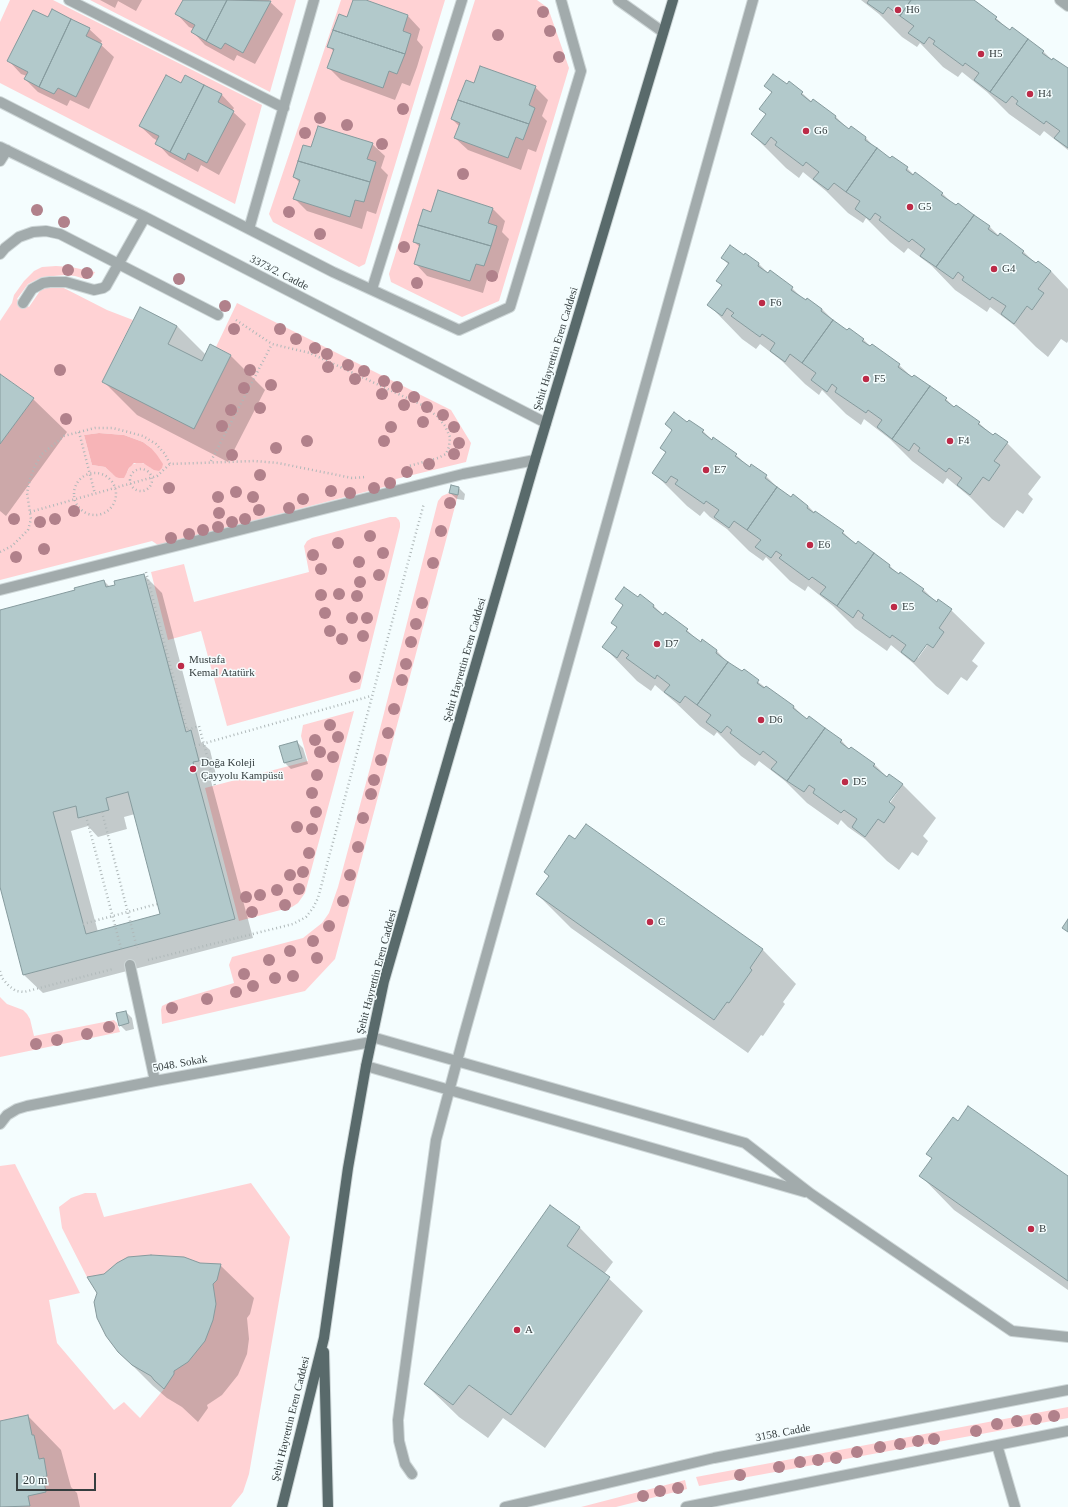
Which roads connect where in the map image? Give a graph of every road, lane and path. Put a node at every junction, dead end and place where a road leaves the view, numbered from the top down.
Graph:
1 (69, 0) edge
2 (314, 0) edge
3 (462, 0) edge
4 (561, 0) edge
5 (618, 0) edge
6 (673, 0) edge
7 (753, 0) edge
8 (1060, 0) edge
9 (1068, 6) edge
10 (663, 32) junction
11 (0, 102) edge
12 (284, 108) junction
13 (4, 148) edge
14 (0, 161) edge
15 (145, 218) junction
16 (249, 229) junction
17 (0, 254) edge
18 (118, 264) junction
19 (372, 289) junction
20 (23, 303) dead end
21 (218, 315) joint
22 (272, 344) junction
23 (546, 423) junction
24 (79, 432) junction
25 (536, 460) junction
26 (211, 462) junction
27 (170, 464) junction
28 (402, 468) dead end
29 (90, 474) junction
30 (152, 477) junction
31 (368, 477) dead end
32 (131, 483) junction
33 (430, 483) junction
34 (115, 488) junction
35 (95, 494) junction
36 (75, 499) junction
37 (30, 512) junction
38 (0, 552) edge
39 (141, 554) junction
40 (0, 590) edge
41 (371, 696) junction
42 (204, 743) junction
43 (195, 746) dead end
44 (215, 786) dead end
45 (102, 812) dead end
46 (86, 816) dead end
47 (158, 904) dead end
48 (128, 912) junction
49 (113, 916) junction
50 (83, 924) dead end
51 (137, 945) dead end
52 (121, 949) dead end
53 (130, 965) junction
54 (0, 971) edge
55 (371, 1040) junction
56 (457, 1061) junction
57 (366, 1066) junction
58 (155, 1081) junction
59 (449, 1089) junction
60 (0, 1124) edge
61 (811, 1194) junction
62 (1068, 1337) edge
63 (324, 1338) junction
64 (1068, 1390) edge
65 (1068, 1431) edge
66 (997, 1445) junction
67 (412, 1474) dead end
68 (282, 1507) edge
69 (328, 1507) edge
70 (505, 1507) edge
71 (686, 1507) edge
72 (1015, 1507) edge

1 - 12 street
2 - 12 street
3 - 19 street
4 - 19 street
5 - 10 street
6 - 10 main road, Şehit Hayrettin Eren Caddesi
7 - 56 street
8 - 9 street
10 - 23 main road, Şehit Hayrettin Eren Caddesi
11 - 16 street
12 - 16 street
13 - 14 street
13 - 15 street, 3373/2. Cadde
15 - 18 street
15 - 23 street, 3373/2. Cadde
16 - 19 street
17 - 18 street
18 - 20 street
18 - 21 street
21 - 22 path
22 - 26 path
22 - 28 path
23 - 25 main road, Şehit Hayrettin Eren Caddesi
24 - 27 path
24 - 29 path
24 - 37 path
25 - 33 street
25 - 55 main road, Şehit Hayrettin Eren Caddesi
26 - 27 path
26 - 31 path
27 - 30 path
29 - 34 path
29 - 35 path
29 - 36 path
30 - 32 path
30 - 32 path
30 - 32 path
32 - 34 path
33 - 39 street
33 - 41 path
34 - 35 path
34 - 36 path
35 - 36 path
36 - 37 path
37 - 38 path
39 - 40 street
39 - 42 path
41 - 42 path
41 - 53 path
42 - 43 path
42 - 44 path
45 - 48 path
46 - 49 path
47 - 48 path
48 - 49 path
48 - 51 path
49 - 50 path
49 - 52 path
53 - 54 path
53 - 58 street
55 - 56 street
55 - 57 main road, Şehit Hayrettin Eren Caddesi
55 - 58 street, 5048. Sokak
56 - 59 street
56 - 61 street
57 - 59 street
57 - 63 main road, Şehit Hayrettin Eren Caddesi
58 - 60 street, 5048. Sokak
59 - 61 street
59 - 67 street
61 - 62 street
63 - 68 main road, Şehit Hayrettin Eren Caddesi
63 - 69 main road, Şehit Hayrettin Eren Caddesi
64 - 70 street, 3158. Cadde
65 - 66 street
66 - 71 street
66 - 72 street

